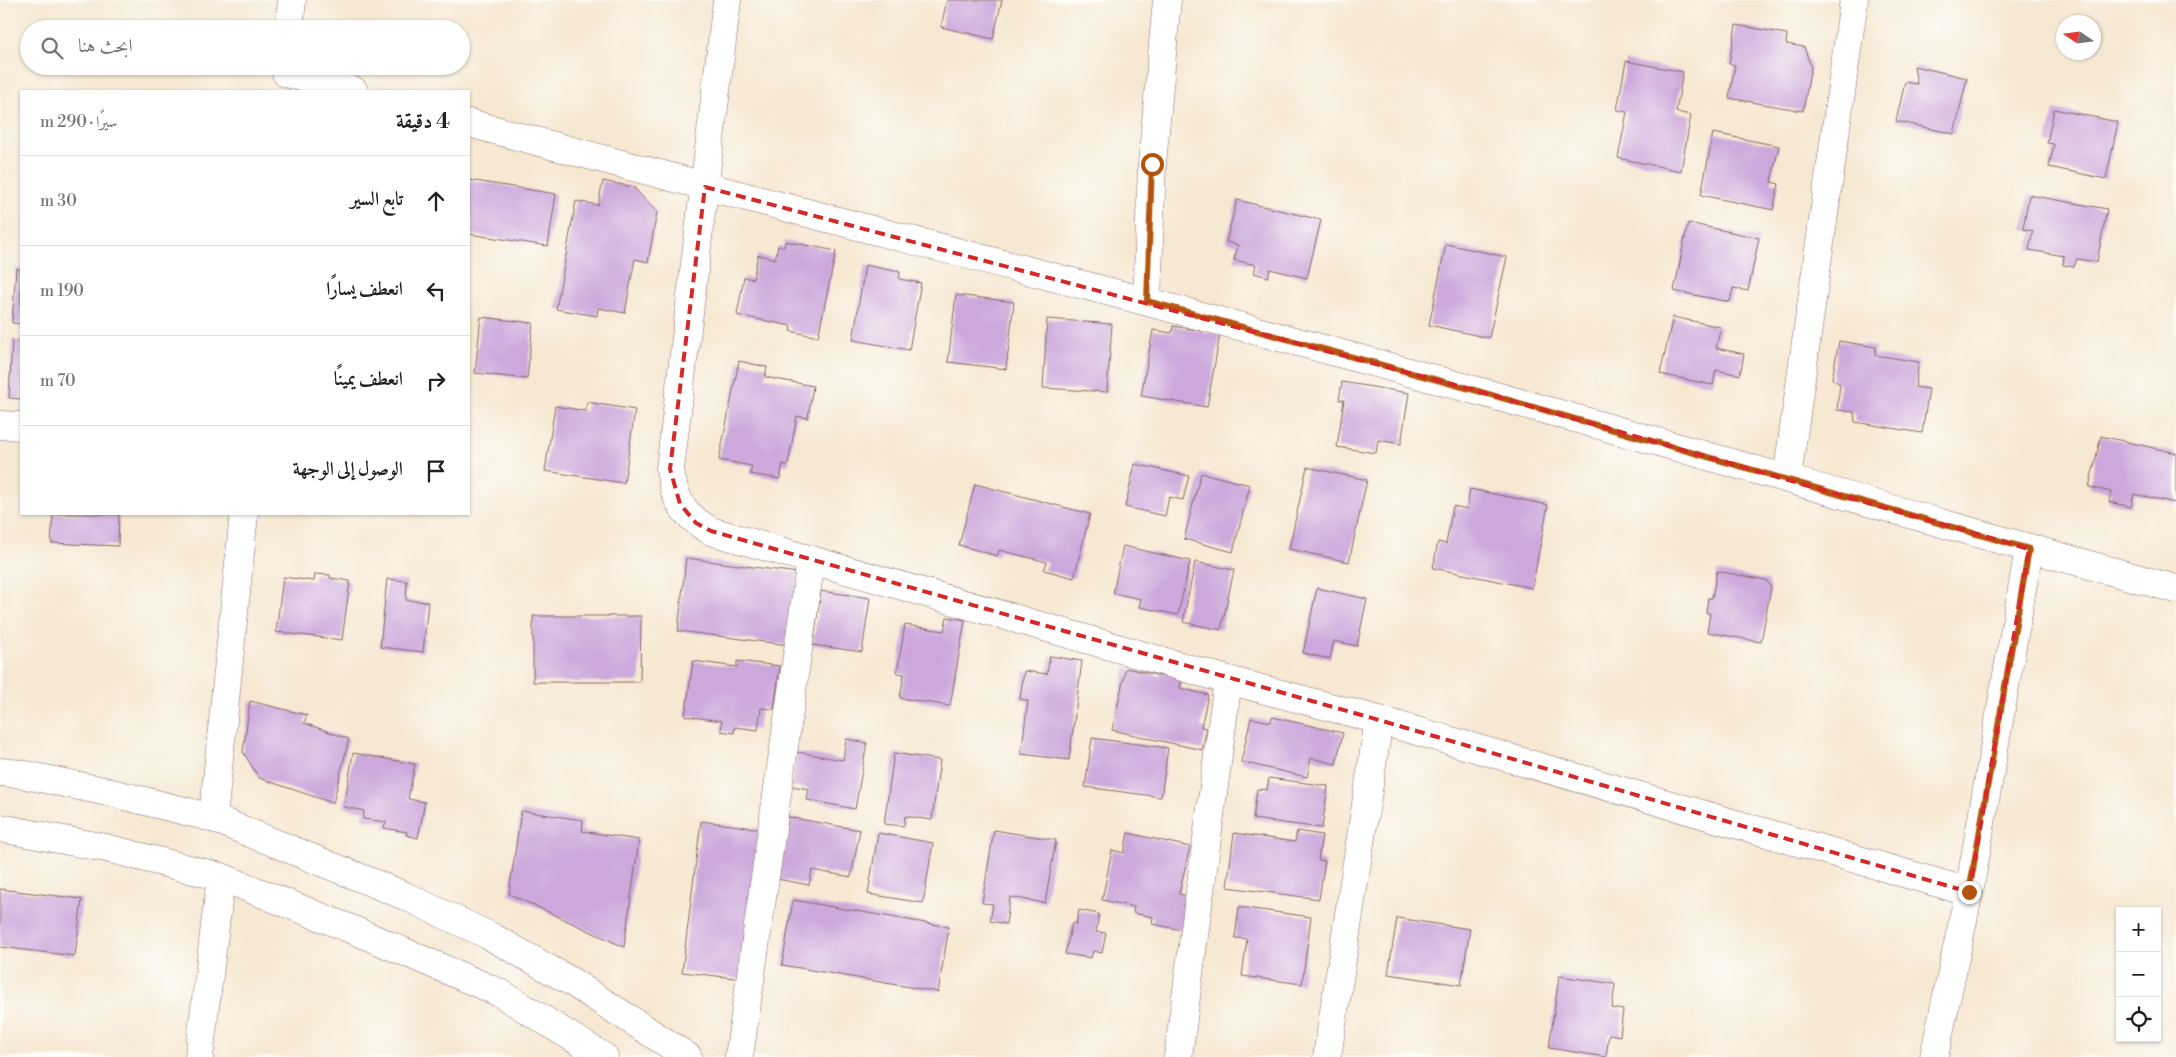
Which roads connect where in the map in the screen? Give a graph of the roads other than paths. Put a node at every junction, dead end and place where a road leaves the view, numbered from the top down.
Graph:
1 (292, 0) edge
2 (727, 0) edge
3 (1167, 0) edge
4 (1854, 0) edge
5 (290, 20) edge
6 (285, 77) edge
7 (349, 90) edge
8 (470, 123) edge
9 (705, 187) junction
10 (1147, 301) junction
11 (0, 425) edge
12 (20, 426) edge
13 (1787, 478) junction
14 (244, 515) edge
15 (2029, 549) junction
16 (811, 560) junction
17 (2176, 589) edge
18 (1228, 680) junction
19 (1379, 720) junction
20 (0, 772) edge
21 (213, 818) junction
22 (0, 828) edge
23 (221, 877) junction
24 (1969, 892) junction
25 (199, 1057) edge
26 (604, 1057) edge
27 (688, 1057) edge
28 (739, 1057) edge
29 (1178, 1057) edge
30 (1327, 1057) edge
31 (1934, 1057) edge

1 - 5 street
2 - 9 street
3 - 10 street
4 - 13 street
6 - 7 street
8 - 9 street
9 - 10 street
9 - 16 street
10 - 13 street
11 - 12 street
13 - 15 street
14 - 21 street
15 - 17 street
15 - 24 street
16 - 18 street
16 - 28 street
18 - 19 street
18 - 29 street
19 - 24 street
19 - 30 street
20 - 21 street
21 - 27 street
22 - 23 street
23 - 25 street
23 - 26 street
24 - 31 street

